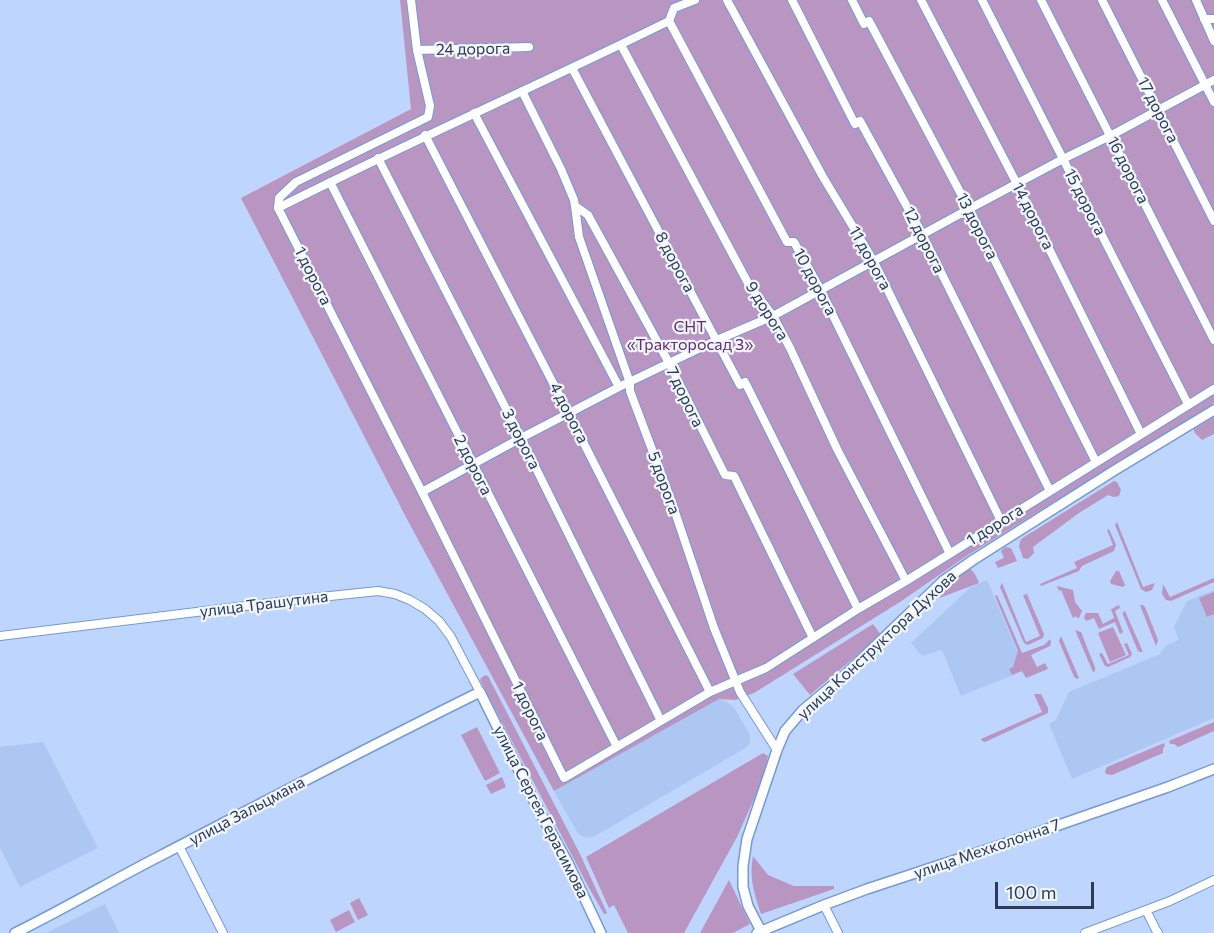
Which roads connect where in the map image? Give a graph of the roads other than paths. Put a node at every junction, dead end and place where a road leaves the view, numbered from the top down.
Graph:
1 (411, 0) edge
2 (695, 0) edge
3 (727, 0) edge
4 (792, 0) edge
5 (852, 0) edge
6 (921, 0) edge
7 (982, 0) edge
8 (1041, 0) edge
9 (1102, 0) edge
10 (1162, 0) edge
11 (1196, 0) edge
12 (673, 4) edge
13 (1204, 19) junction
14 (1214, 19) edge
15 (669, 21) junction
16 (1214, 41) edge
17 (621, 45) junction
18 (529, 47) dead end
19 (417, 50) junction
20 (572, 68) junction
21 (1214, 80) edge
22 (1205, 85) junction
23 (522, 91) junction
24 (1214, 102) edge
25 (1159, 111) junction
26 (474, 113) junction
27 (425, 135) junction
28 (1110, 136) junction
29 (378, 158) junction
30 (1063, 159) junction
31 (330, 182) junction
32 (1017, 184) junction
33 (575, 206) junction
34 (278, 208) junction
35 (969, 209) junction
36 (1214, 221) edge
37 (922, 234) junction
38 (873, 260) junction
39 (820, 289) junction
40 (773, 316) junction
41 (717, 340) junction
42 (1214, 340) edge
43 (669, 363) junction
44 (630, 382) junction
45 (619, 387) junction
46 (1214, 389) edge
47 (1188, 404) junction
48 (1214, 410) edge
49 (569, 414) junction
50 (1141, 434) junction
51 (521, 438) junction
52 (1096, 462) junction
53 (473, 464) junction
54 (1050, 491) junction
55 (422, 492) junction
56 (1001, 521) junction
57 (950, 554) junction
58 (906, 582) junction
59 (858, 609) junction
60 (0, 636) edge
61 (813, 638) junction
62 (735, 681) junction
63 (480, 692) junction
64 (710, 693) junction
65 (661, 721) junction
66 (617, 747) junction
67 (777, 750) junction
68 (1214, 770) edge
69 (179, 846) junction
70 (1214, 880) edge
71 (824, 905) junction
72 (1146, 910) junction
73 (759, 932) edge
74 (15, 933) edge
75 (223, 933) edge
76 (601, 933) edge
77 (838, 933) edge
78 (1085, 933) edge
79 (1158, 933) edge

1 - 19 street
2 - 12 street
3 - 38 street, 11 дорога
4 - 37 street, 12 дорога
5 - 35 street, 13 дорога
6 - 32 street, 14 дорога
7 - 30 street, 15 дорога
8 - 28 street, 16 дорога
9 - 25 street, 17 дорога
10 - 22 street
11 - 13 street
12 - 15 street
13 - 14 street
13 - 16 street
15 - 17 street
15 - 39 street, 10 дорога
17 - 20 street
17 - 40 street, 9 дорога
18 - 19 street, 24 дорога
19 - 34 street
20 - 23 street
20 - 41 street, 8 дорога
21 - 22 street
22 - 24 street
22 - 25 street
23 - 26 street
23 - 33 street, 7 дорога
25 - 28 street
25 - 36 street, 17 дорога
26 - 27 street
26 - 45 street
27 - 29 street
27 - 49 street, 4 дорога
28 - 30 street
28 - 42 street, 16 дорога
29 - 31 street
29 - 51 street, 3 дорога
30 - 32 street
30 - 47 street, 15 дорога
31 - 34 street
31 - 53 street, 2 дорога
32 - 35 street
32 - 50 street, 14 дорога
33 - 43 street, 7 дорога
33 - 44 street, 5 дорога
34 - 55 street, 1 дорога
35 - 37 street
35 - 52 street, 13 дорога
37 - 38 street
37 - 54 street, 12 дорога
38 - 39 street
38 - 56 street, 11 дорога
39 - 40 street
39 - 57 street, 10 дорога
40 - 41 street
40 - 58 street, 9 дорога
41 - 43 street
41 - 59 street, 8 дорога
43 - 44 street
43 - 61 street, 7 дорога
44 - 45 street
44 - 62 street, 5 дорога
45 - 49 street
46 - 47 street, 1 дорога
47 - 50 street, 1 дорога
48 - 67 street, улица Конструктора Духова
49 - 51 street
49 - 64 street, 4 дорога
50 - 52 street, 1 дорога
51 - 53 street
51 - 65 street, 3 дорога
52 - 54 street, 1 дорога
53 - 55 street
53 - 66 street, 2 дорога
54 - 56 street, 1 дорога
55 - 66 street, 1 дорога
56 - 57 street, 1 дорога
57 - 58 street, 1 дорога
58 - 59 street, 1 дорога
59 - 61 street, 1 дорога
60 - 63 street, улица Трашутина
61 - 62 street, 1 дорога
62 - 64 street, 1 дорога
62 - 67 street, 5 дорога
63 - 69 street, улица Зальцмана
63 - 76 street, улица Сергея Герасимова
64 - 65 street, 1 дорога
65 - 66 street, 1 дорога
67 - 73 street, улица Конструктора Духова
68 - 71 street, улица Мехколонна 7
69 - 74 street, улица Зальцмана
69 - 75 street
70 - 72 street
71 - 73 street, улица Мехколонна 7
71 - 77 street
72 - 78 street
72 - 79 street

